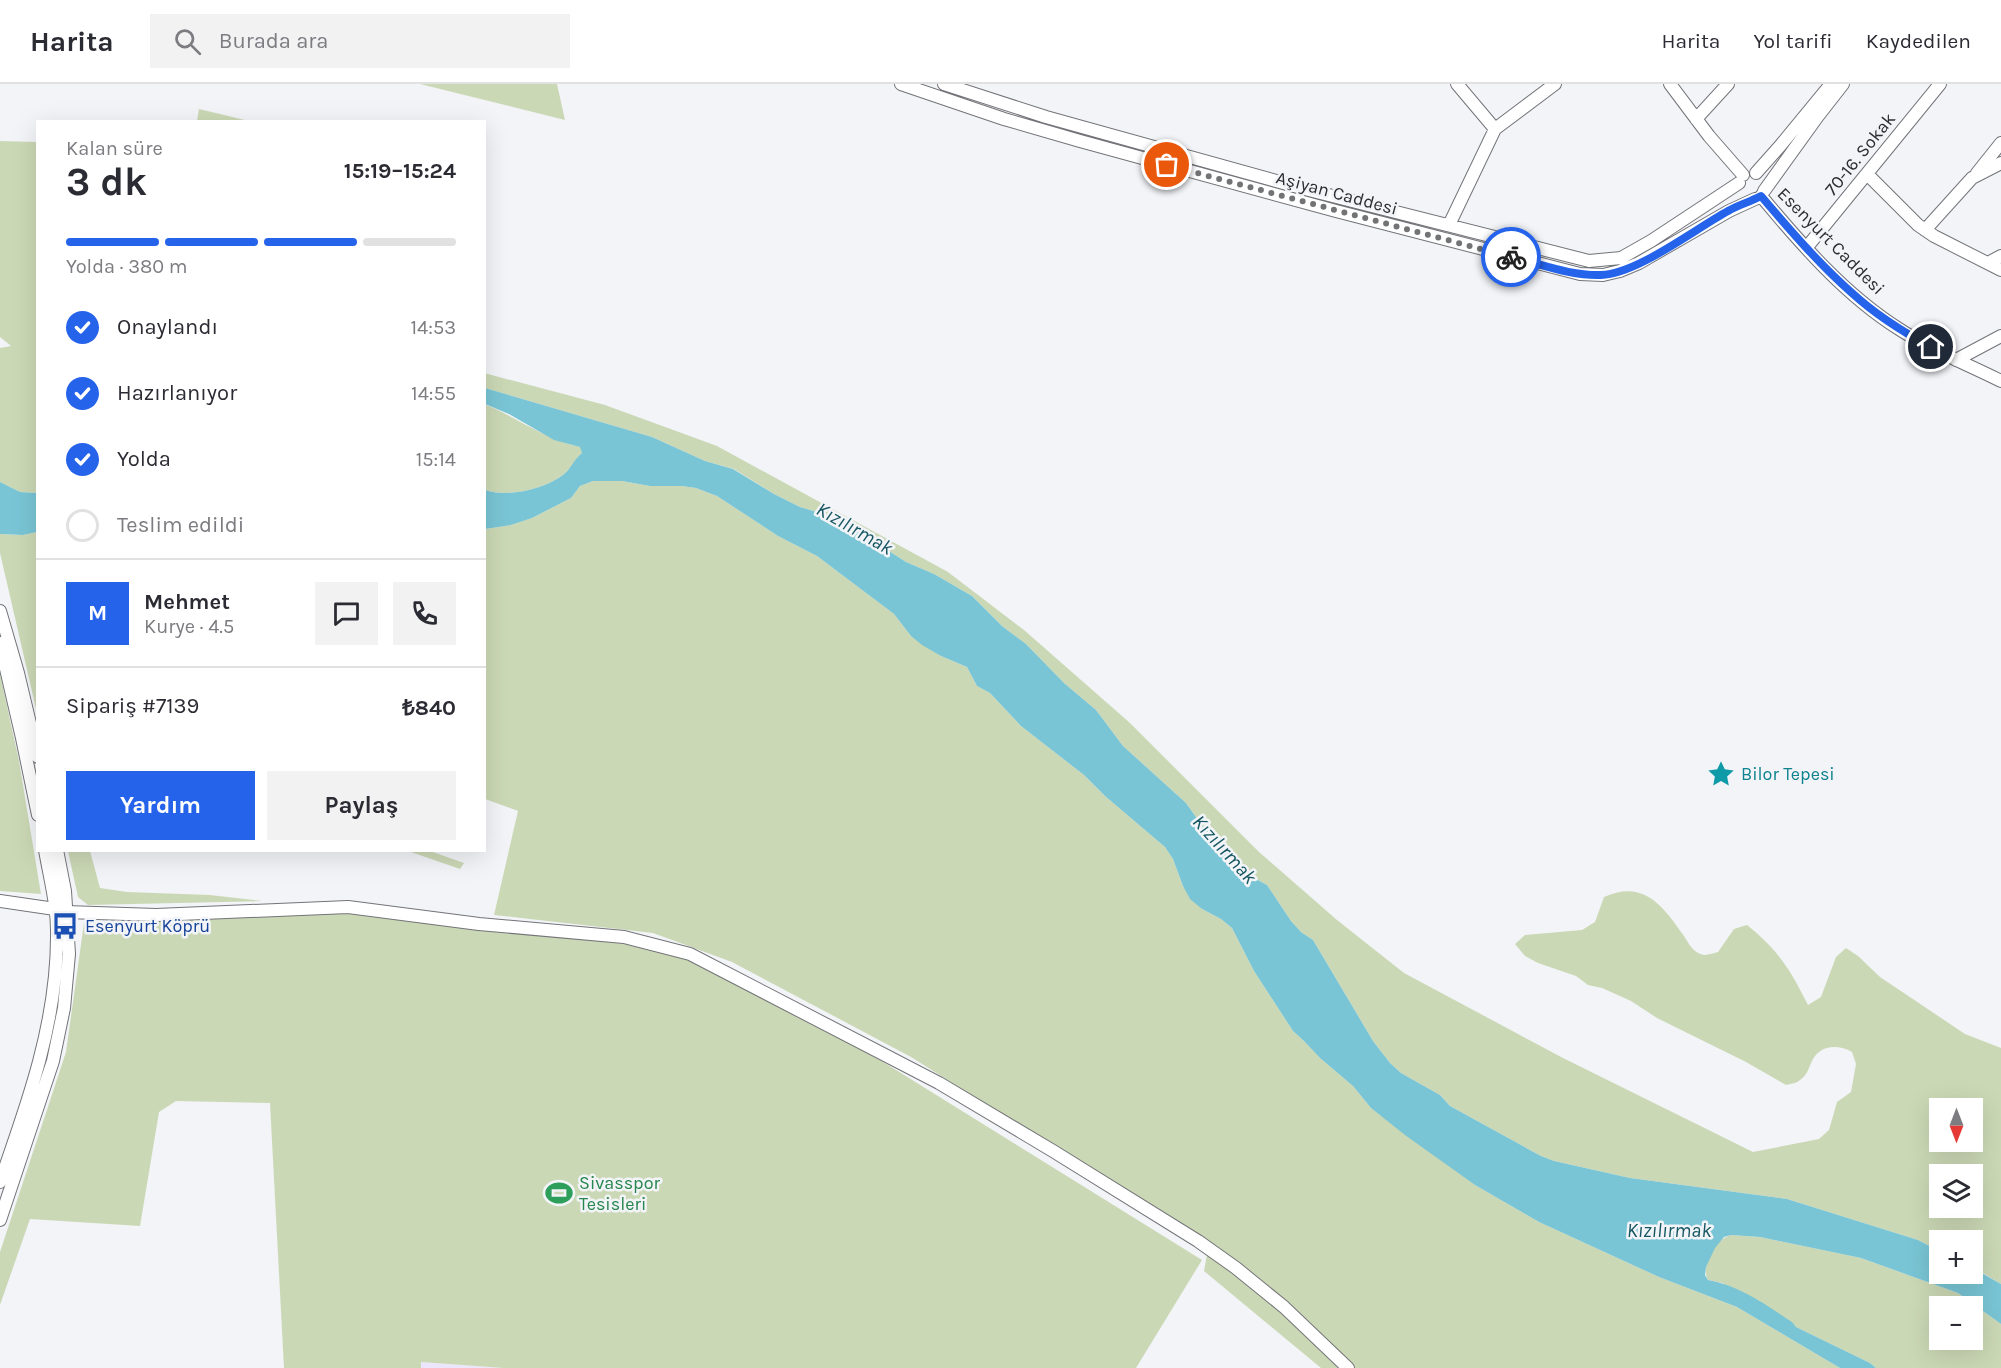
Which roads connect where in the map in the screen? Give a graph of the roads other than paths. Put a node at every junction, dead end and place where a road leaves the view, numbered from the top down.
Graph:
1 (901, 84) edge
2 (944, 84) edge
3 (1457, 84) edge
4 (1555, 84) edge
5 (1670, 84) edge
6 (1728, 84) edge
7 (1831, 84) edge
8 (1844, 84) edge
9 (1940, 84) edge
10 (1696, 118) junction
11 (1495, 129) junction
12 (2001, 143) edge
13 (2001, 163) edge
14 (1756, 172) junction
15 (1867, 174) junction
16 (1972, 178) junction
17 (1741, 179) junction
18 (1760, 195) junction
19 (1449, 225) junction
20 (1925, 230) junction
21 (1807, 247) junction
22 (2001, 256) edge
23 (1988, 263) junction
24 (2001, 270) edge
25 (2001, 336) edge
26 (1956, 360) junction
27 (2001, 381) edge
28 (0, 611) edge
29 (0, 643) edge
30 (36, 748) edge
31 (36, 805) edge
32 (46, 852) edge
33 (57, 852) edge
34 (0, 901) edge
35 (60, 910) junction
36 (0, 1182) edge
37 (0, 1220) edge
38 (1348, 1368) edge

1 - 18 street, Aşiyan Caddesi
2 - 19 street, Aşiyan Caddesi
3 - 11 street
4 - 11 street
5 - 10 street
6 - 10 street
7 - 14 street
8 - 18 street
9 - 15 street, 70-16. Sokak
10 - 17 street
11 - 19 street
12 - 16 street
13 - 16 street
14 - 17 street
14 - 18 street
15 - 20 street
15 - 21 street, 70-16. Sokak
16 - 20 street
17 - 18 street
17 - 19 street, Aşiyan Caddesi
18 - 21 street, Esenyurt Caddesi
20 - 23 street
21 - 26 street, Esenyurt Caddesi
22 - 23 street
23 - 24 street
25 - 26 street
26 - 27 street, Esenyurt Caddesi
28 - 30 street
29 - 31 street
32 - 35 street
33 - 35 street
34 - 35 street
35 - 36 street
35 - 37 street
35 - 38 street

